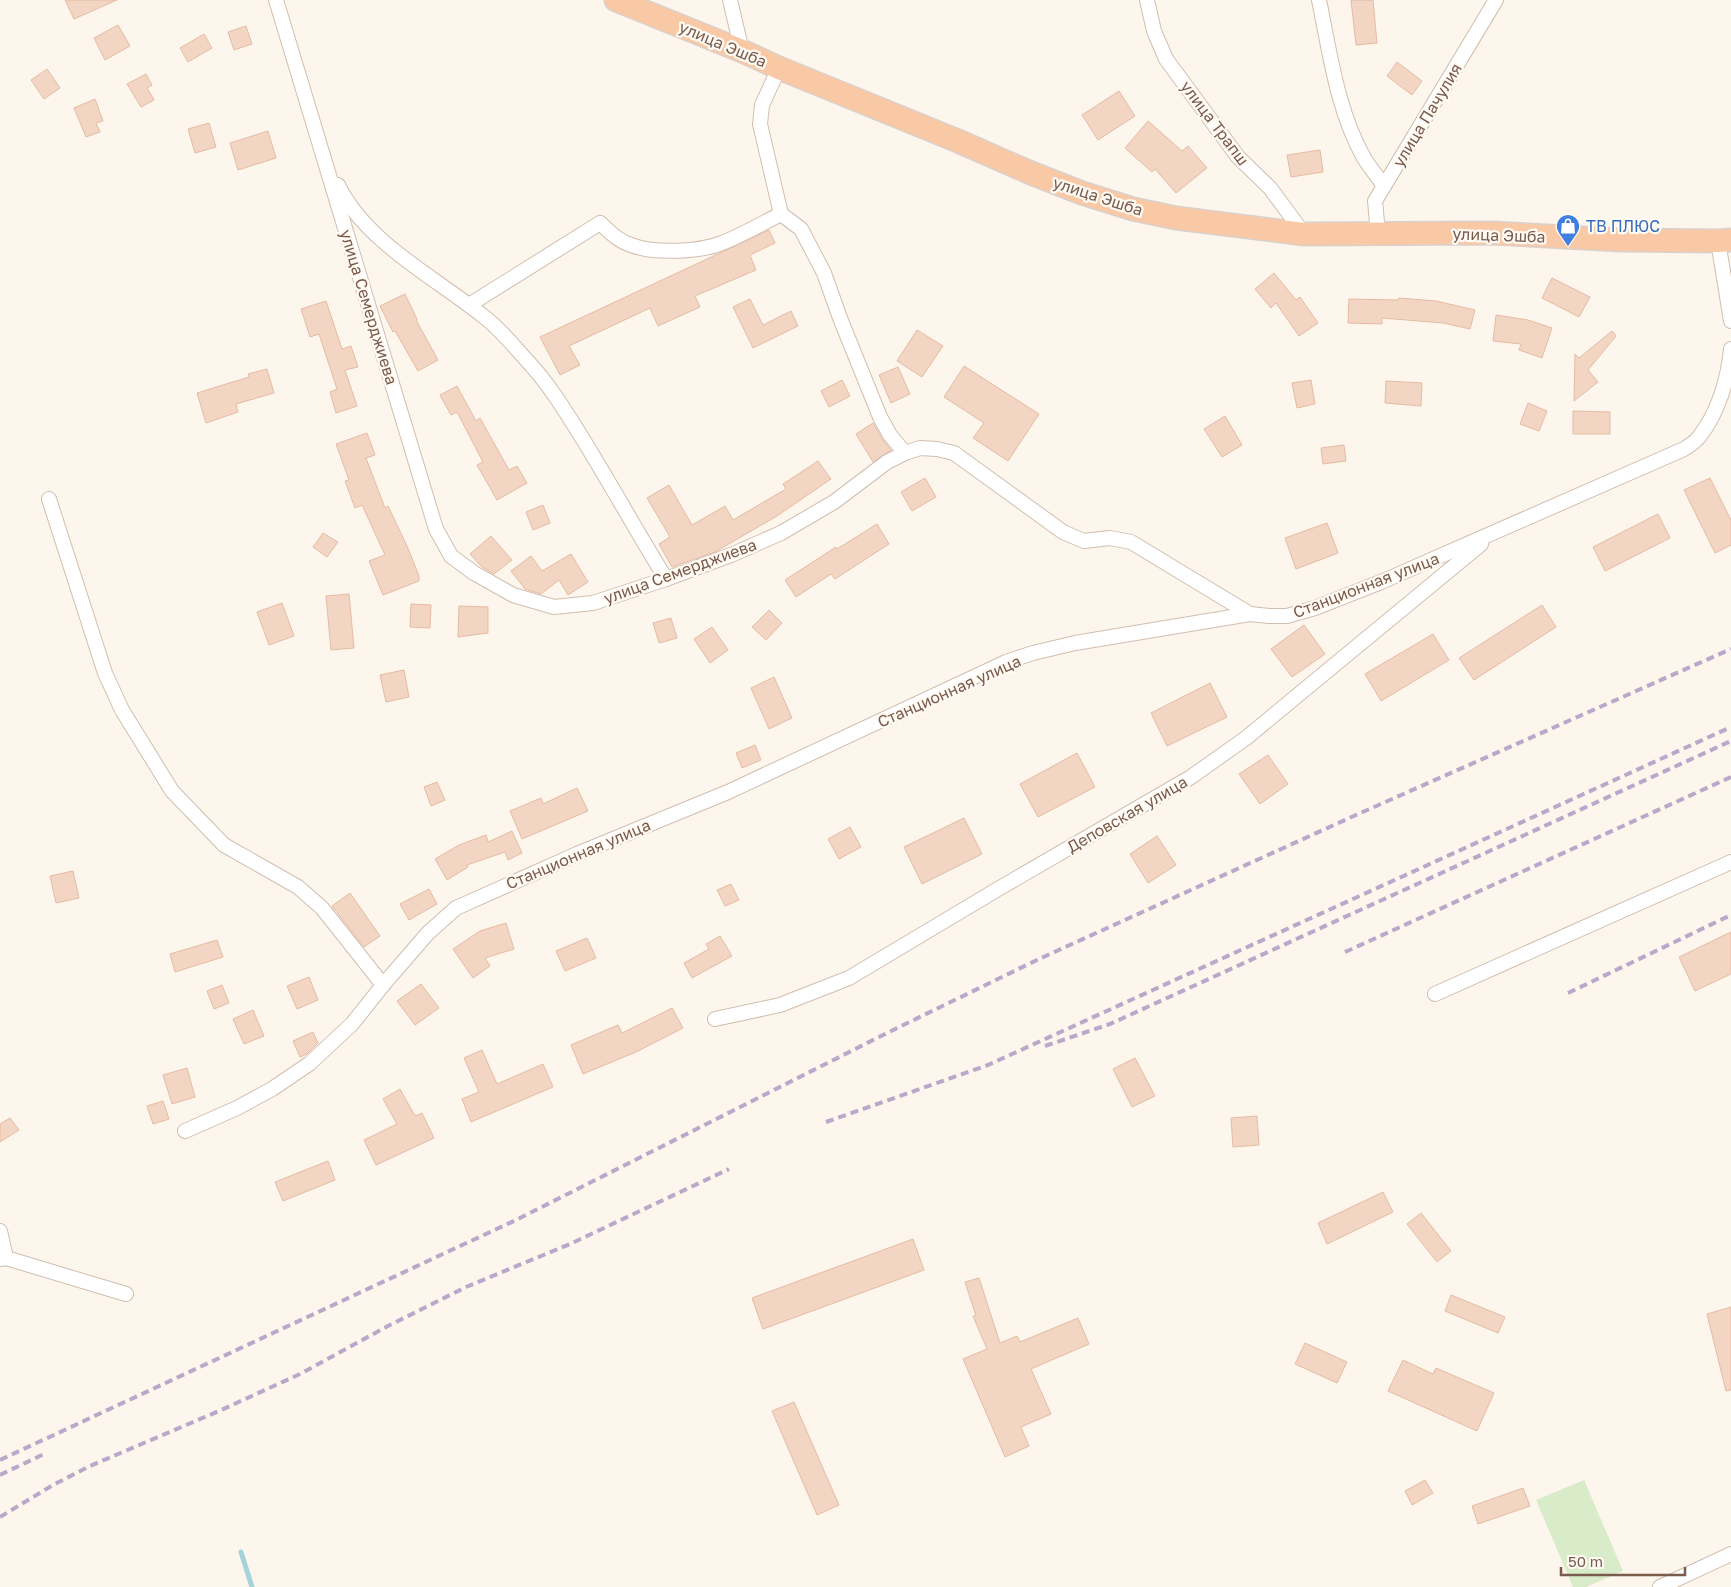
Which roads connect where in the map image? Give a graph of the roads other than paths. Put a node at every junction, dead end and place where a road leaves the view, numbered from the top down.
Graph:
1 (276, 0) edge
2 (616, 0) edge
3 (730, 0) edge
4 (1147, 0) edge
5 (1318, 0) edge
6 (1496, 0) edge
7 (742, 51) junction
8 (779, 68) junction
9 (320, 146) junction
10 (1384, 186) junction
11 (781, 214) junction
12 (1378, 233) junction
13 (1304, 234) junction
14 (1725, 240) edge
15 (469, 305) junction
16 (1731, 322) edge
17 (1731, 349) edge
18 (905, 453) junction
19 (49, 499) dead end
20 (1494, 533) junction
21 (666, 580) junction
22 (1250, 614) junction
23 (1731, 862) edge
24 (383, 985) junction
25 (1435, 994) dead end
26 (715, 1020) dead end
27 (185, 1131) dead end
28 (0, 1231) edge
29 (3, 1258) edge
30 (126, 1294) dead end
31 (1731, 1554) edge
32 (1660, 1587) edge

1 - 9 street, улица Семерджиева
2 - 7 highway, улица Эшба
3 - 7 street
4 - 13 street, улица Трапш
5 - 10 street
6 - 10 street, улица Пачулия
7 - 8 highway, улица Эшба
8 - 11 street
8 - 13 highway, улица Эшба
9 - 15 street
9 - 21 street, улица Семерджиева
10 - 12 street, улица Пачулия
11 - 15 street
11 - 18 street
12 - 13 highway, улица Эшба
12 - 14 highway, улица Эшба
14 - 16 street
15 - 21 street
17 - 20 street, Станционная улица
18 - 21 street, улица Семерджиева
18 - 22 street, улица Семерджиева
19 - 24 street
20 - 22 street, Станционная улица
20 - 26 street, Деповская улица
22 - 24 street, Станционная улица
23 - 25 street
24 - 27 street, Станционная улица
28 - 29 street
29 - 30 street
31 - 32 street

